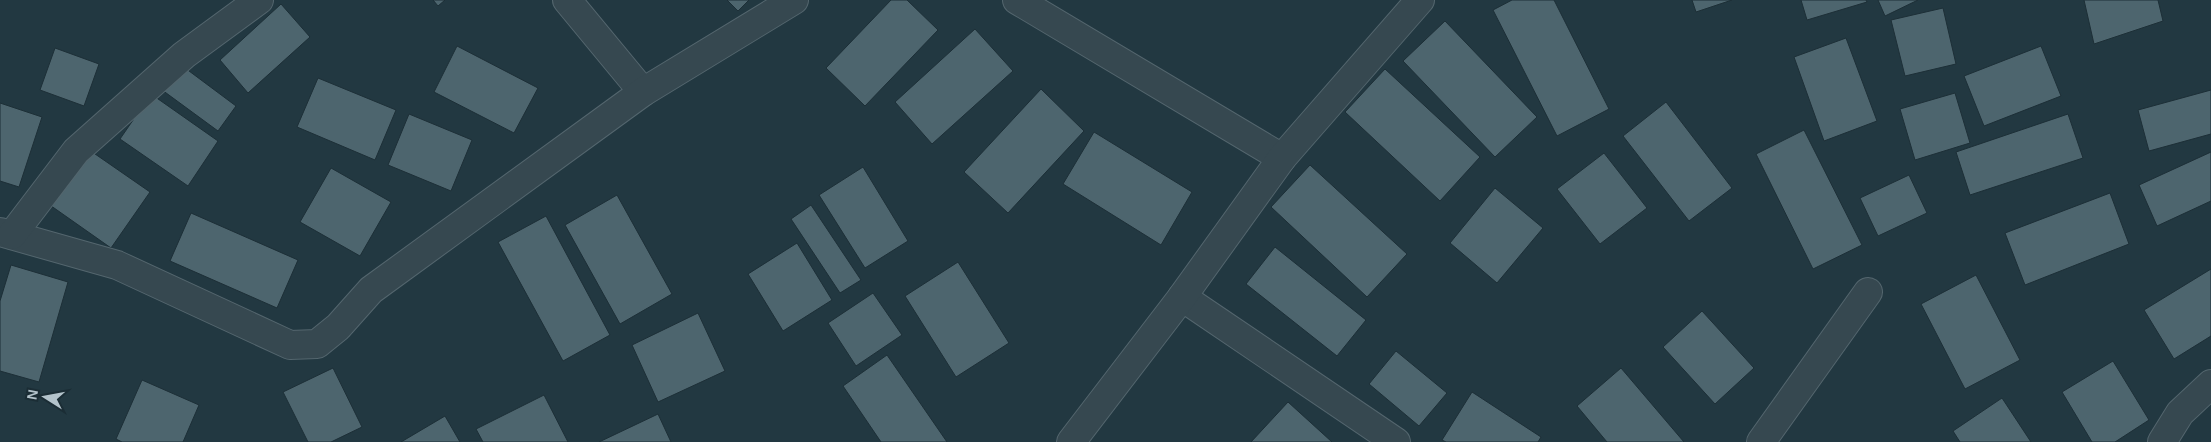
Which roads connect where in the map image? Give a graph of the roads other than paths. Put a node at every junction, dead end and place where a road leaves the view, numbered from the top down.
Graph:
1 (259, 0) edge
2 (567, 0) edge
3 (794, 0) edge
4 (1017, 0) edge
5 (1420, 0) edge
6 (643, 92) junction
7 (1282, 158) junction
8 (6, 233) edge
9 (1868, 292) dead end
10 (1182, 297) junction
11 (2211, 384) edge
12 (1071, 442) edge
13 (1396, 442) edge
14 (1760, 442) edge
15 (2162, 442) edge

1 - 8 street
2 - 6 street
3 - 6 street
4 - 7 street
5 - 7 street
6 - 8 street
7 - 10 street
9 - 14 street
10 - 12 street
10 - 13 street
11 - 15 street

